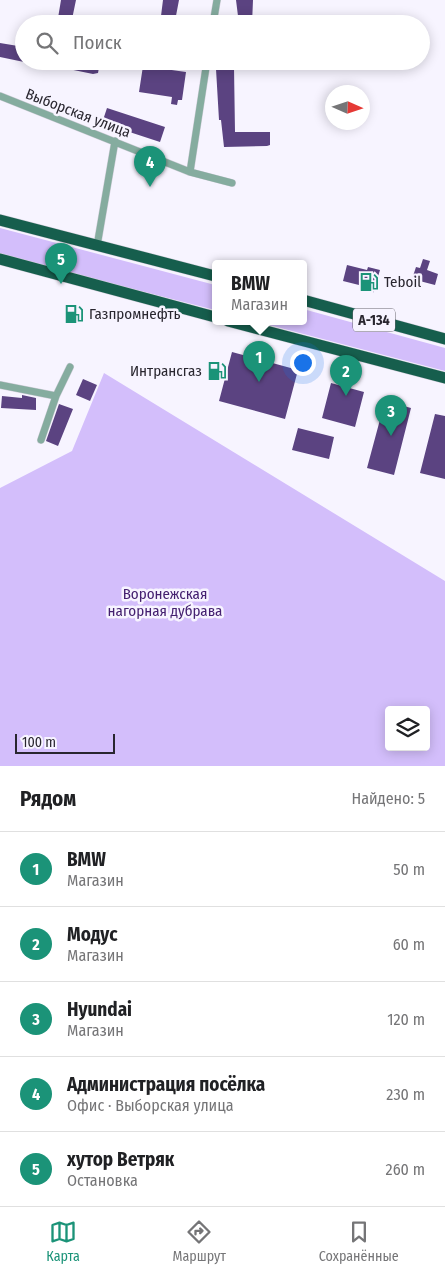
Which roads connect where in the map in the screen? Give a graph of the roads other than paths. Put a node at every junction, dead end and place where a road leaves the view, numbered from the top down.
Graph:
1 (217, 0) edge
2 (214, 15) edge
3 (206, 70) edge
4 (0, 96) edge
5 (115, 142) junction
6 (190, 172) junction
7 (232, 183) dead end
8 (0, 220) edge
9 (97, 246) junction
10 (0, 259) edge
11 (212, 275) edge
12 (307, 301) edge
13 (212, 316) edge
14 (243, 325) edge
15 (445, 339) edge
16 (70, 367) dead end
17 (445, 378) edge
18 (0, 384) edge
19 (56, 396) junction
20 (41, 440) dead end

1 - 2 street
3 - 6 street
4 - 5 street, Выборская улица
5 - 6 street, Выборская улица
5 - 9 street
6 - 7 street, Выборская улица
8 - 9 highway
9 - 11 highway
10 - 13 highway
12 - 15 highway, А-134
14 - 17 highway, А-134
16 - 19 street
18 - 19 street
19 - 20 street

